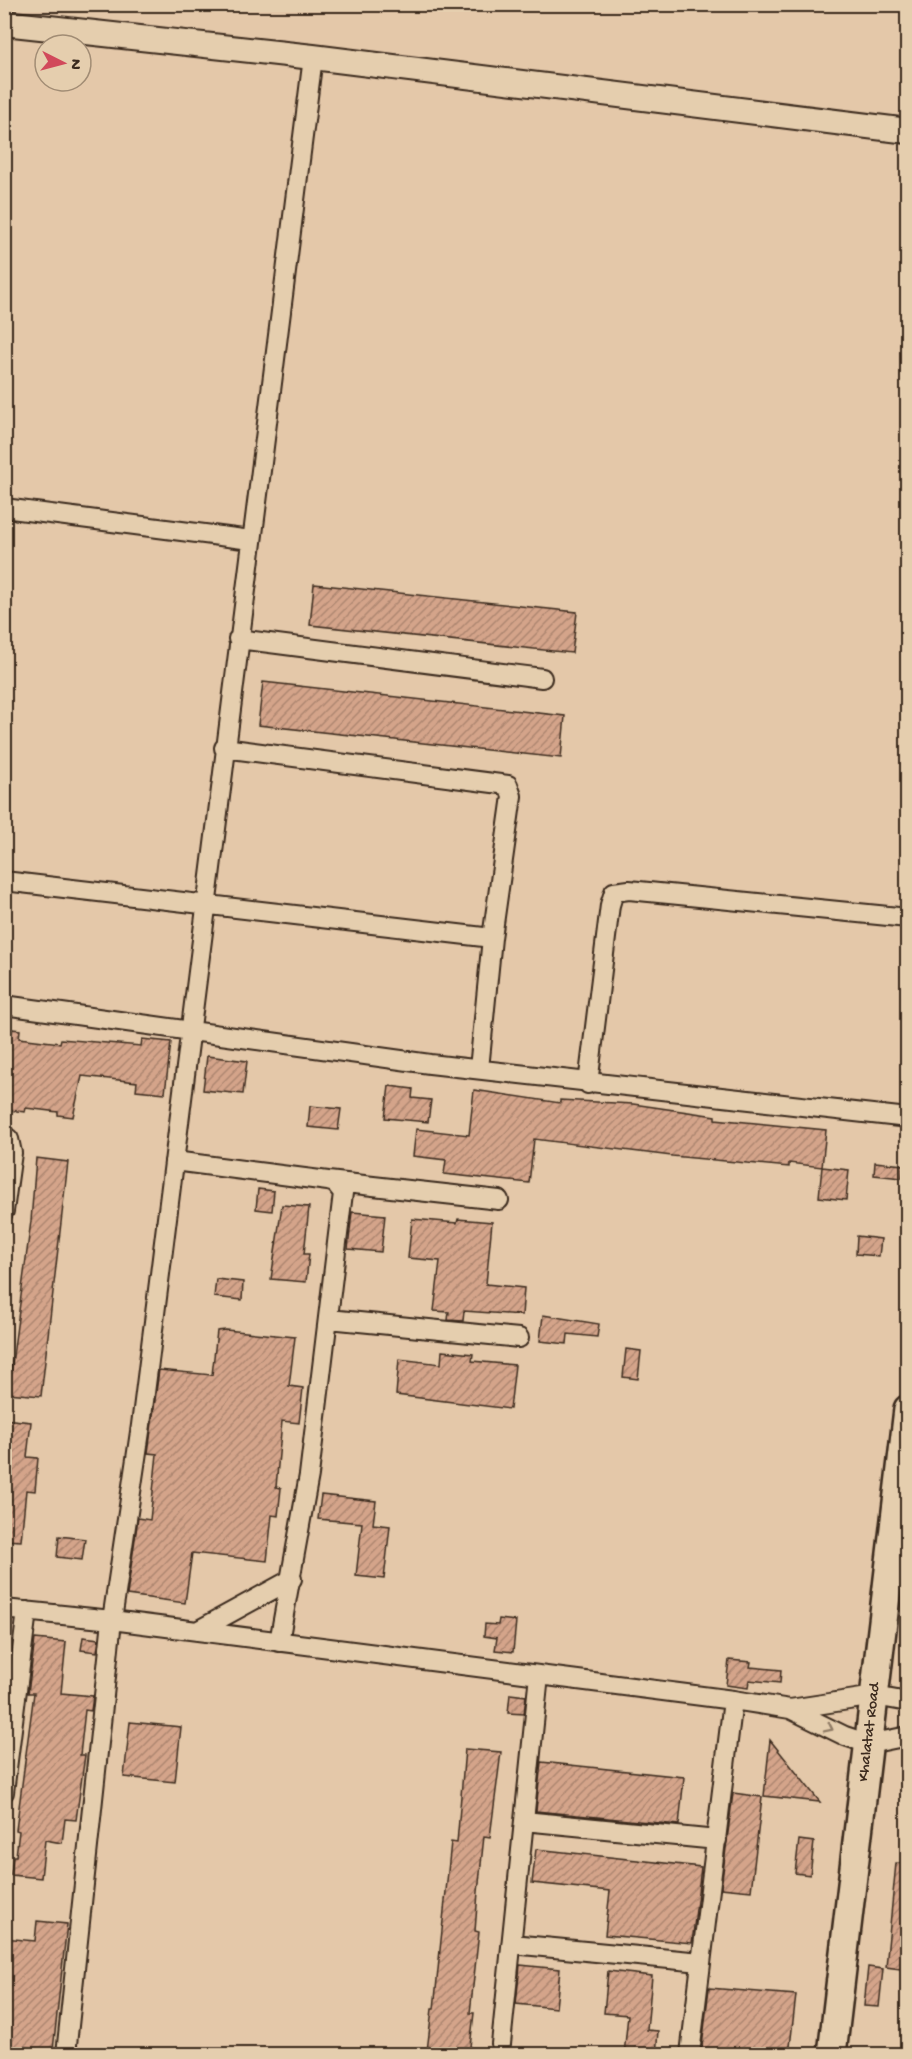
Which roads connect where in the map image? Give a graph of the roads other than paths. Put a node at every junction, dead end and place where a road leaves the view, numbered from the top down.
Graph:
1 (4, 23) edge
2 (313, 57) junction
3 (908, 131) edge
4 (4, 508) edge
5 (251, 540) junction
6 (238, 639) junction
7 (542, 678) dead end
8 (224, 748) junction
9 (4, 881) edge
10 (205, 906) junction
11 (908, 918) edge
12 (492, 938) junction
13 (4, 1005) edge
14 (190, 1031) junction
15 (479, 1070) junction
16 (588, 1084) junction
17 (908, 1118) edge
18 (4, 1135) edge
19 (174, 1161) junction
20 (328, 1181) junction
21 (499, 1200) dead end
22 (4, 1211) edge
23 (328, 1319) junction
24 (519, 1338) dead end
25 (908, 1409) edge
26 (292, 1579) junction
27 (4, 1609) edge
28 (27, 1611) junction
29 (112, 1620) junction
30 (197, 1631) junction
31 (279, 1642) junction
32 (539, 1675) junction
33 (875, 1696) junction
34 (733, 1700) junction
35 (908, 1702) edge
36 (790, 1709) junction
37 (908, 1736) edge
38 (869, 1744) junction
39 (4, 1792) edge
40 (524, 1821) junction
41 (717, 1840) junction
42 (512, 1944) junction
43 (701, 1962) junction
44 (501, 2044) dead end
45 (66, 2055) edge
46 (690, 2055) edge
47 (832, 2055) edge

1 - 2 main road
2 - 3 main road
2 - 5 street
4 - 5 street
5 - 6 street
6 - 7 street
6 - 8 street
8 - 10 street
8 - 12 street
9 - 10 street
10 - 12 street
10 - 14 street
11 - 16 street
12 - 15 street
13 - 14 street
14 - 15 street
14 - 19 street
15 - 16 street
16 - 17 street
18 - 22 street
19 - 20 street
19 - 29 street
20 - 21 street
20 - 23 street
23 - 24 street
23 - 26 street
25 - 33 main road, Khalatat Road
26 - 30 street
26 - 31 street
27 - 28 street
28 - 29 street
28 - 39 street
29 - 30 street
29 - 45 street
30 - 31 street
31 - 32 street
32 - 34 street
32 - 40 street
33 - 35 street
33 - 36 street
33 - 38 main road, Khalatat Road
34 - 36 street
34 - 41 street
36 -> 38 street
37 - 38 street
38 - 47 main road, Khalatat Road
40 - 41 street
40 - 42 street
41 - 43 street
42 - 43 street
42 - 44 street
43 - 46 street

